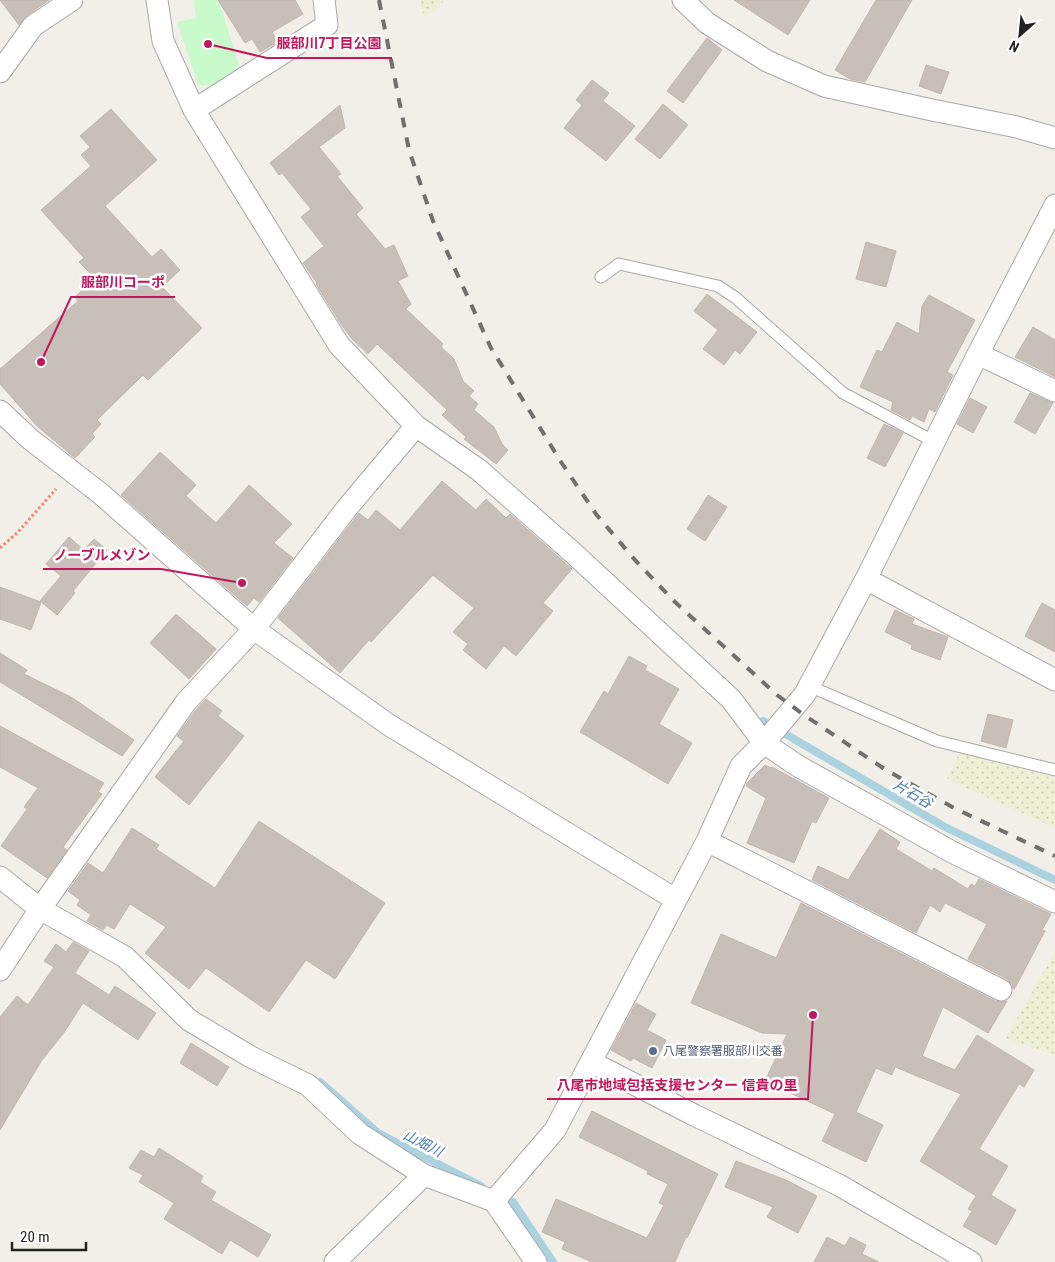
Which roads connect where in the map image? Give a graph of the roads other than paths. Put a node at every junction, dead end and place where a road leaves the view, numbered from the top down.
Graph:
1 (72, 0) edge
2 (157, 0) edge
3 (324, 0) edge
4 (683, 0) edge
5 (0, 72) edge
6 (194, 110) junction
7 (1055, 138) edge
8 (1055, 205) edge
9 (601, 277) dead end
10 (978, 354) junction
11 (1055, 392) edge
12 (0, 411) edge
13 (416, 426) junction
14 (934, 442) junction
15 (866, 579) junction
16 (254, 629) junction
17 (1055, 680) edge
18 (810, 686) junction
19 (764, 743) junction
20 (1055, 770) edge
21 (707, 841) junction
22 (0, 877) edge
23 (675, 899) junction
24 (1055, 902) edge
25 (40, 908) junction
26 (0, 970) edge
27 (1001, 990) dead end
28 (591, 1062) junction
29 (424, 1175) junction
30 (494, 1201) junction
31 (335, 1262) edge
32 (536, 1262) edge
33 (971, 1262) edge

1 - 5 street
2 - 6 street
3 - 6 street
4 - 7 street
6 - 13 street
8 - 10 street
9 - 14 lane
10 - 11 street
10 - 14 street
12 - 16 street
13 - 16 street
13 - 19 street
14 - 15 street
15 - 17 street
15 - 18 street
16 - 23 street
16 - 25 street
18 - 19 street
18 - 20 lane
19 - 21 street
19 - 24 street
21 - 23 street
21 - 27 street
22 - 25 street
23 - 28 street
25 - 26 street
25 - 29 street
28 - 30 street
28 - 33 street
29 - 30 street
29 - 31 street
30 - 32 street

